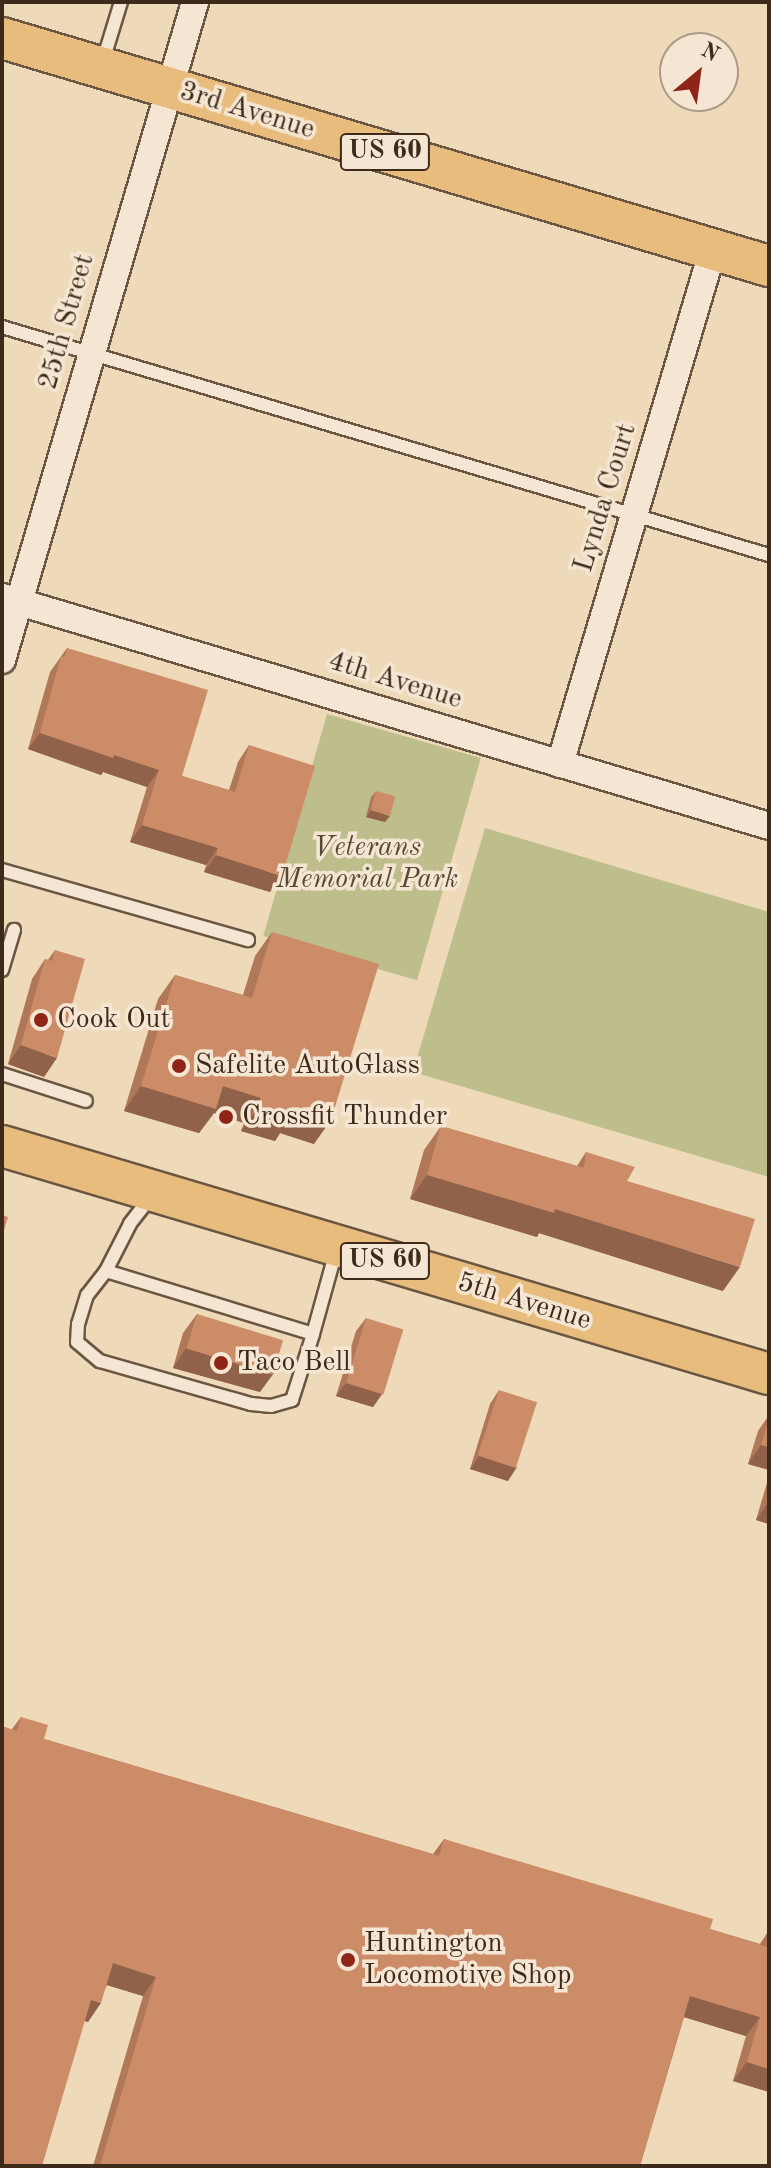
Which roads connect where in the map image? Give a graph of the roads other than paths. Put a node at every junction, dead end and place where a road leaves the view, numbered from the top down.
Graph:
1 (121, 2) edge
2 (195, 2) edge
3 (2, 38) edge
4 (101, 67) junction
5 (170, 87) junction
6 (713, 249) junction
7 (769, 266) edge
8 (2, 327) edge
9 (91, 353) junction
10 (634, 515) junction
11 (769, 555) edge
12 (11, 600) edge
13 (2, 660) edge
14 (560, 764) junction
15 (769, 826) edge
16 (2, 870) edge
17 (14, 930) dead end
18 (248, 940) dead end
19 (2, 970) edge
20 (2, 1074) edge
21 (86, 1101) dead end
22 (2, 1146) edge
23 (154, 1192) junction
24 (338, 1246) junction
25 (106, 1271) junction
26 (313, 1334) junction
27 (769, 1374) edge

1 - 4 lane
2 - 5 street, 25th Street
3 - 4 main road, 3rd Avenue / US 60
4 - 5 main road, 3rd Avenue / US 60
5 - 6 main road, 3rd Avenue / US 60
5 - 9 street, 25th Street
6 - 7 main road, 3rd Avenue / US 60
6 - 10 street, Lynda Court
8 - 9 lane
9 - 10 lane
9 - 12 street, 25th Street
10 - 11 lane
10 - 14 street, Lynda Court
12 - 13 street, 25th Street
12 - 14 street, 4th Avenue
14 - 15 street, 4th Avenue
16 - 18 lane
17 - 19 lane
20 - 21 lane
22 - 23 main road, 5th Avenue / US 60
23 - 24 main road, 5th Avenue / US 60
23 - 25 lane
24 - 26 lane
24 - 27 main road, 5th Avenue / US 60
25 - 26 lane
25 - 26 lane

